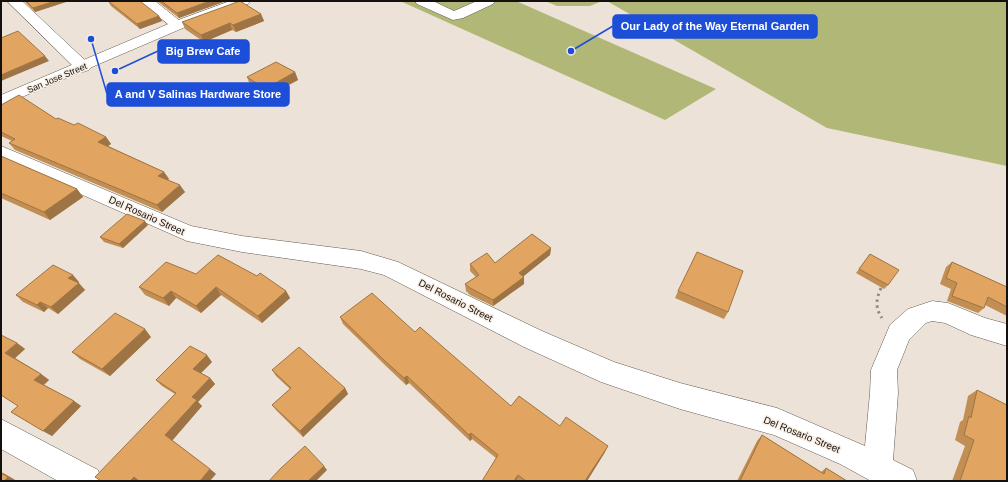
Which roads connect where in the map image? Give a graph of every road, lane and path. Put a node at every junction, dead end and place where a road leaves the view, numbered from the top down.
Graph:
1 (14, 1) edge
2 (146, 1) edge
3 (243, 1) edge
4 (422, 1) edge
5 (461, 1) edge
6 (488, 1) edge
7 (441, 11) junction
8 (178, 25) junction
9 (83, 67) junction
10 (1, 101) edge
11 (1, 152) edge
12 (882, 288) edge
13 (898, 334) junction
14 (1007, 335) edge
15 (1, 433) edge
16 (877, 468) junction
17 (87, 481) edge
18 (902, 481) edge

1 - 9 street
2 - 8 street
3 - 8 street, San Jose Street
4 - 7 street
5 - 7 street
6 - 7 street
8 - 9 street, San Jose Street
9 - 10 street, San Jose Street
11 - 16 street, Del Rosario Street
12 - 13 path
13 - 14 street
13 - 16 street
15 - 17 street
16 - 18 street, Del Rosario Street

